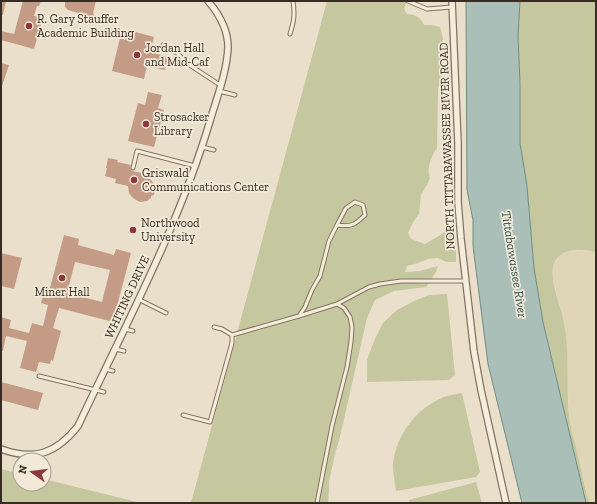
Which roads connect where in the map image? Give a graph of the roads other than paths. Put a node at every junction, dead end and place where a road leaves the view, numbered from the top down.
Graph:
1 (208, 1) edge
2 (294, 1) edge
3 (408, 1) edge
4 (452, 4) edge
5 (290, 34) dead end
6 (163, 45) dead end
7 (220, 88) junction
8 (235, 95) dead end
9 (202, 147) junction
10 (214, 150) dead end
11 (195, 166) junction
12 (133, 168) dead end
13 (337, 225) junction
14 (466, 281) junction
15 (138, 299) junction
16 (337, 304) junction
17 (166, 313) dead end
18 (299, 316) junction
19 (214, 327) dead end
20 (124, 329) junction
21 (133, 331) dead end
22 (232, 335) junction
23 (115, 349) junction
24 (124, 352) dead end
25 (105, 369) junction
26 (113, 372) dead end
27 (39, 376) dead end
28 (95, 390) junction
29 (104, 392) dead end
30 (183, 414) dead end
31 (1, 448) edge
32 (317, 503) edge
33 (506, 503) edge

1 - 7 street, WHITING DRIVE
2 - 5 lane
3 - 4 lane
4 - 14 street, NORTH TITTABAWASSEE RIVER ROAD
6 - 7 lane
7 - 8 lane
7 - 9 street, WHITING DRIVE
9 - 10 lane
9 - 11 street, WHITING DRIVE
11 - 12 lane
11 - 15 street, WHITING DRIVE
13 - 13 lane
13 - 18 lane
14 - 16 lane
14 - 33 street, NORTH TITTABAWASSEE RIVER ROAD
15 - 17 lane
15 - 20 street, WHITING DRIVE
16 - 18 lane
16 - 32 lane
18 - 22 lane
19 - 22 lane
20 - 21 lane
20 - 23 street, WHITING DRIVE
22 - 30 lane
23 - 24 lane
23 - 25 street, WHITING DRIVE
25 - 26 lane
25 - 28 street, WHITING DRIVE
27 - 28 lane
28 - 29 lane
28 - 31 street, WHITING DRIVE

